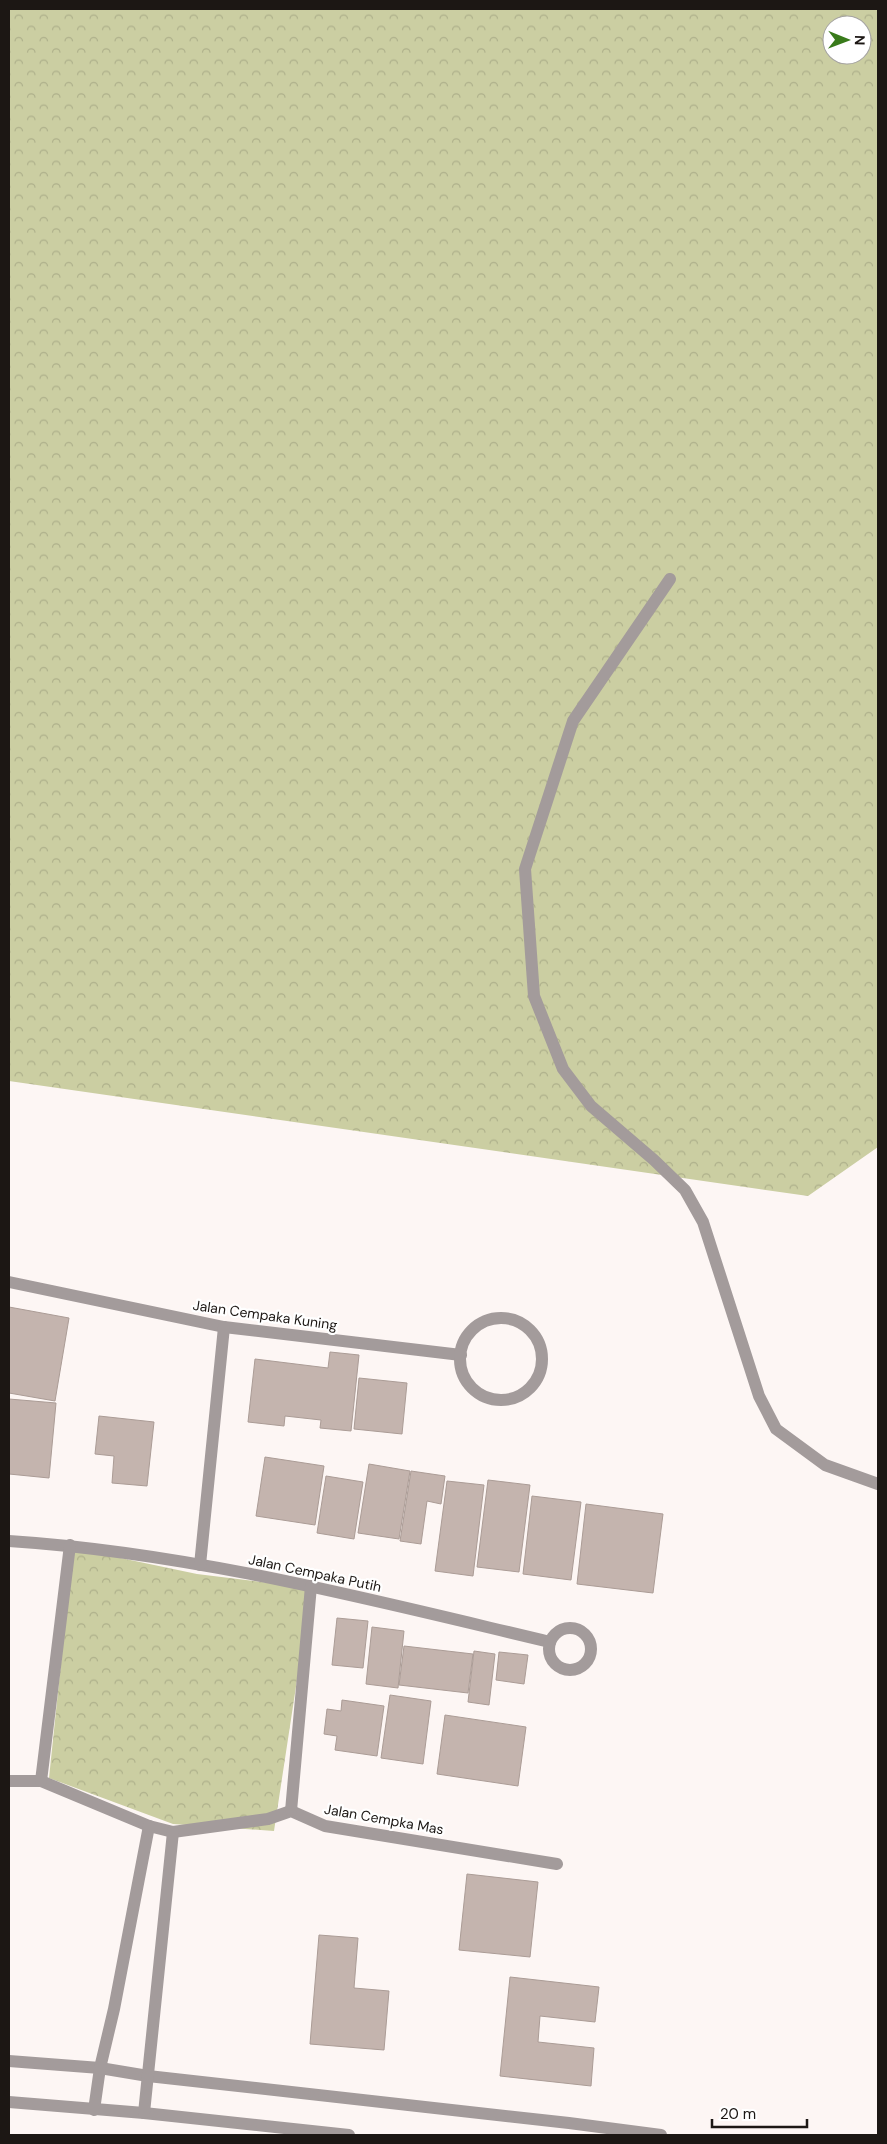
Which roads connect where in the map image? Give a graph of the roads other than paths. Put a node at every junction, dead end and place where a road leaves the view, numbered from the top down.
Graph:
1 (670, 579) dead end
2 (9, 1282) edge
3 (224, 1327) junction
4 (461, 1355) junction
5 (878, 1484) edge
6 (9, 1541) edge
7 (70, 1545) junction
8 (200, 1565) junction
9 (312, 1586) junction
10 (550, 1642) dead end
11 (9, 1781) edge
12 (41, 1781) junction
13 (291, 1811) junction
14 (149, 1826) junction
15 (173, 1832) junction
16 (557, 1864) dead end
17 (9, 2061) edge
18 (100, 2068) junction
19 (148, 2076) junction
20 (9, 2102) edge
21 (94, 2110) junction
22 (144, 2113) junction
23 (349, 2135) edge
24 (661, 2135) edge

1 - 5 street
2 - 3 street, Jalan Cempaka Kuning
3 - 4 street, Jalan Cempaka Kuning
3 - 8 street
4 - 4 street
6 - 7 street, Jalan Cempaka Putih
7 - 8 street, Jalan Cempaka Putih
7 - 12 street
8 - 9 street, Jalan Cempaka Putih
9 - 10 street, Jalan Cempaka Putih
9 - 13 street
11 - 12 street
12 - 14 street
13 - 15 street
13 - 16 street, Jalan Cempka Mas
14 - 15 street
14 - 18 street
15 - 19 street
17 - 18 street
18 - 19 street
18 - 21 street
19 - 22 street
19 - 24 street
20 - 21 street
21 - 22 street
22 - 23 street

